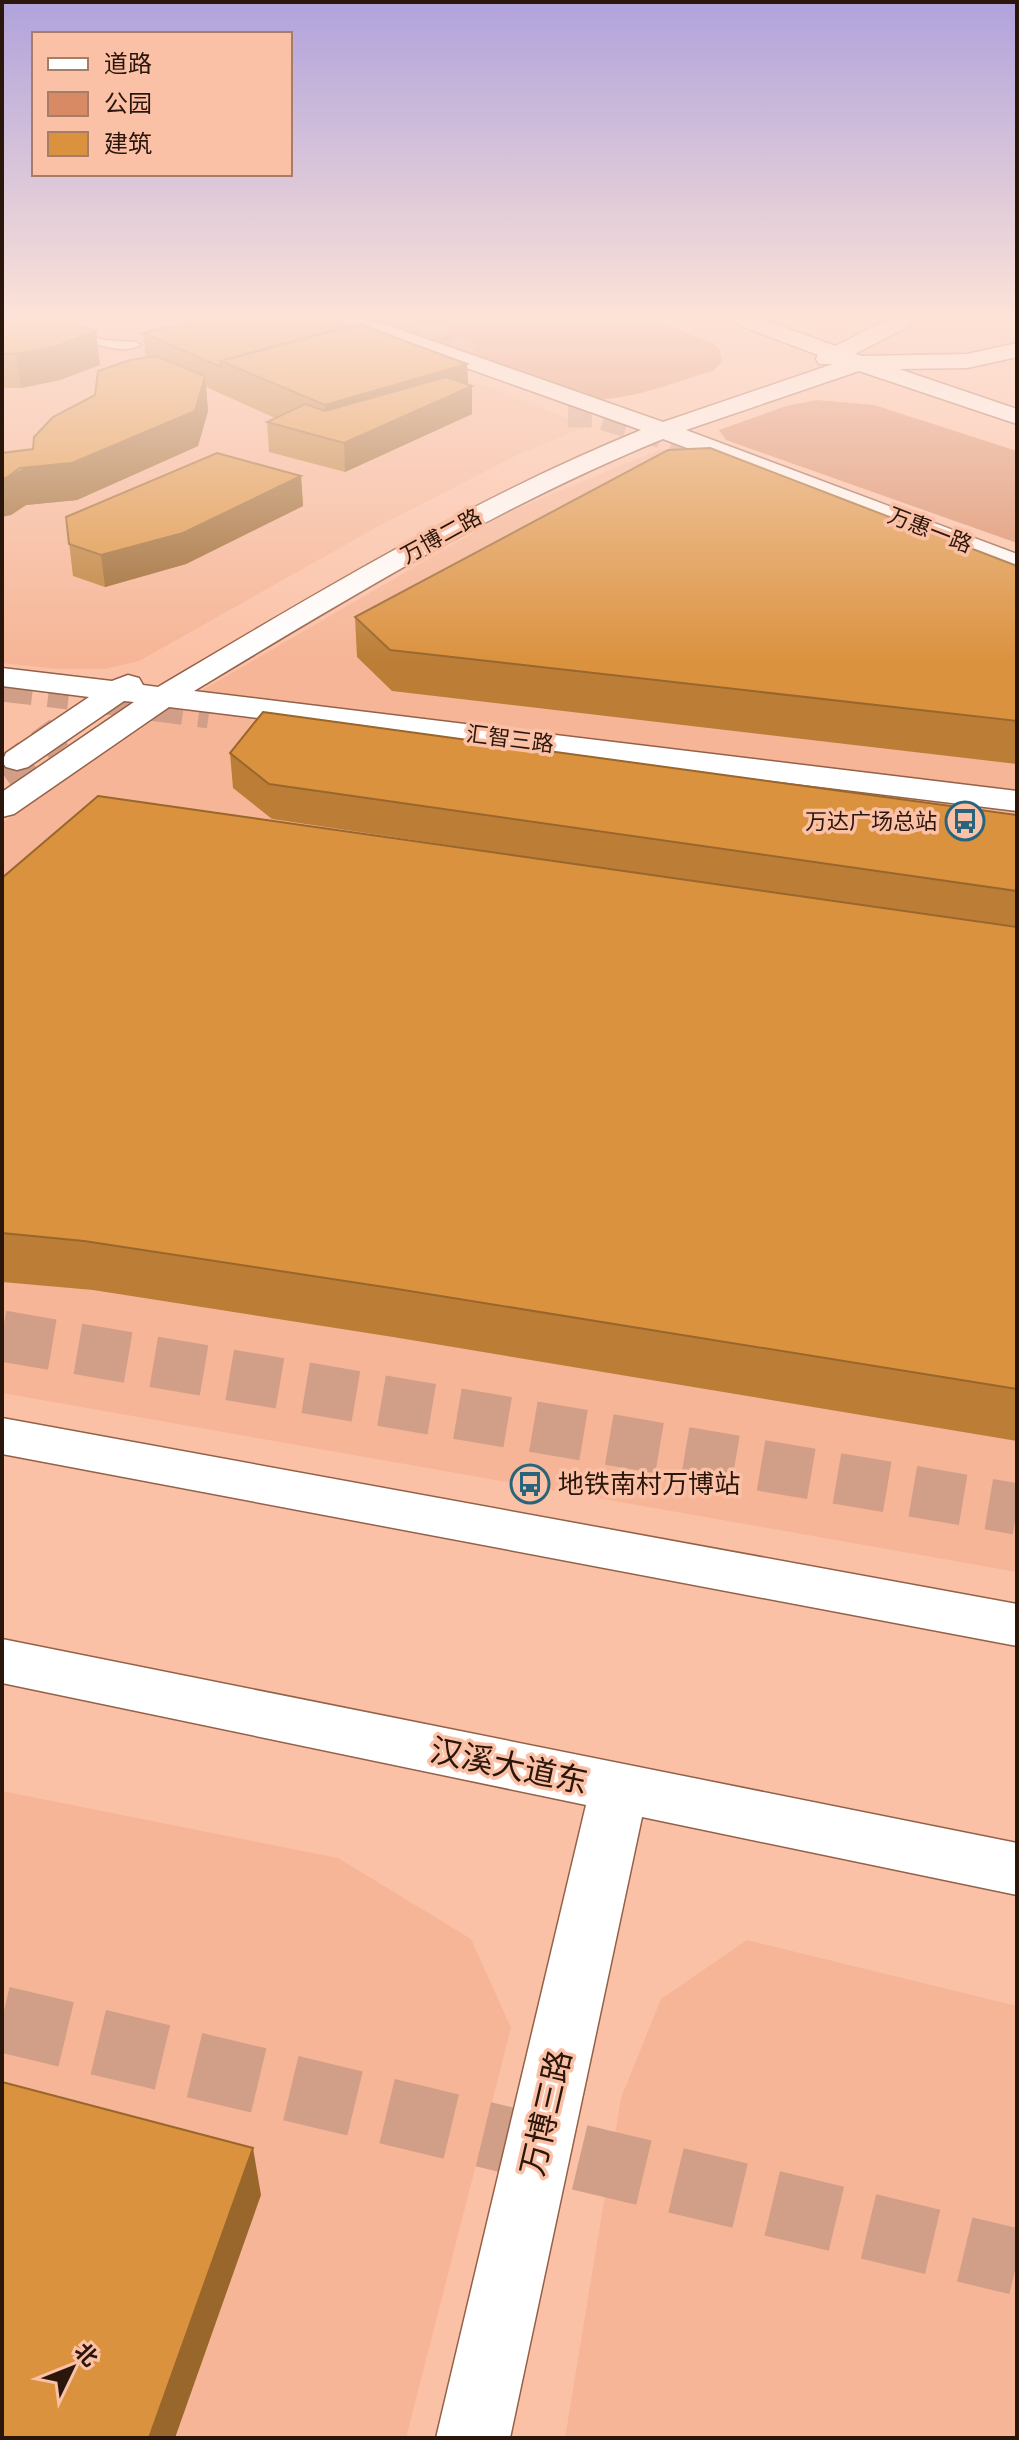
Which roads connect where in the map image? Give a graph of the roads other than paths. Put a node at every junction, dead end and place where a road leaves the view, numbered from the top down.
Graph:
1 (626, 434) edge
2 (637, 434) edge
3 (673, 434) tunnel mouth
4 (446, 507) dead end
5 (1017, 563) edge
6 (2, 677) edge
7 (159, 682) junction
8 (116, 691) junction
9 (2, 771) edge
10 (1017, 801) edge
11 (2, 807) edge
12 (2, 1436) edge
13 (1017, 1625) edge
14 (2, 1661) edge
15 (619, 1789) junction
16 (1017, 1869) edge
17 (473, 2438) edge

1 - 4 street, 万博二路
2 - 7 street, 万博二路
3 - 5 street, 万惠一路
6 - 8 street, 汇智三路
7 - 8 street, 汇智三路
7 - 10 street, 汇智三路
7 - 11 street, 万博二路
8 - 9 street
12 - 13 street
14 - 15 street, 汉溪大道东
15 - 16 street, 汉溪大道东
15 - 17 street, 万博三路

